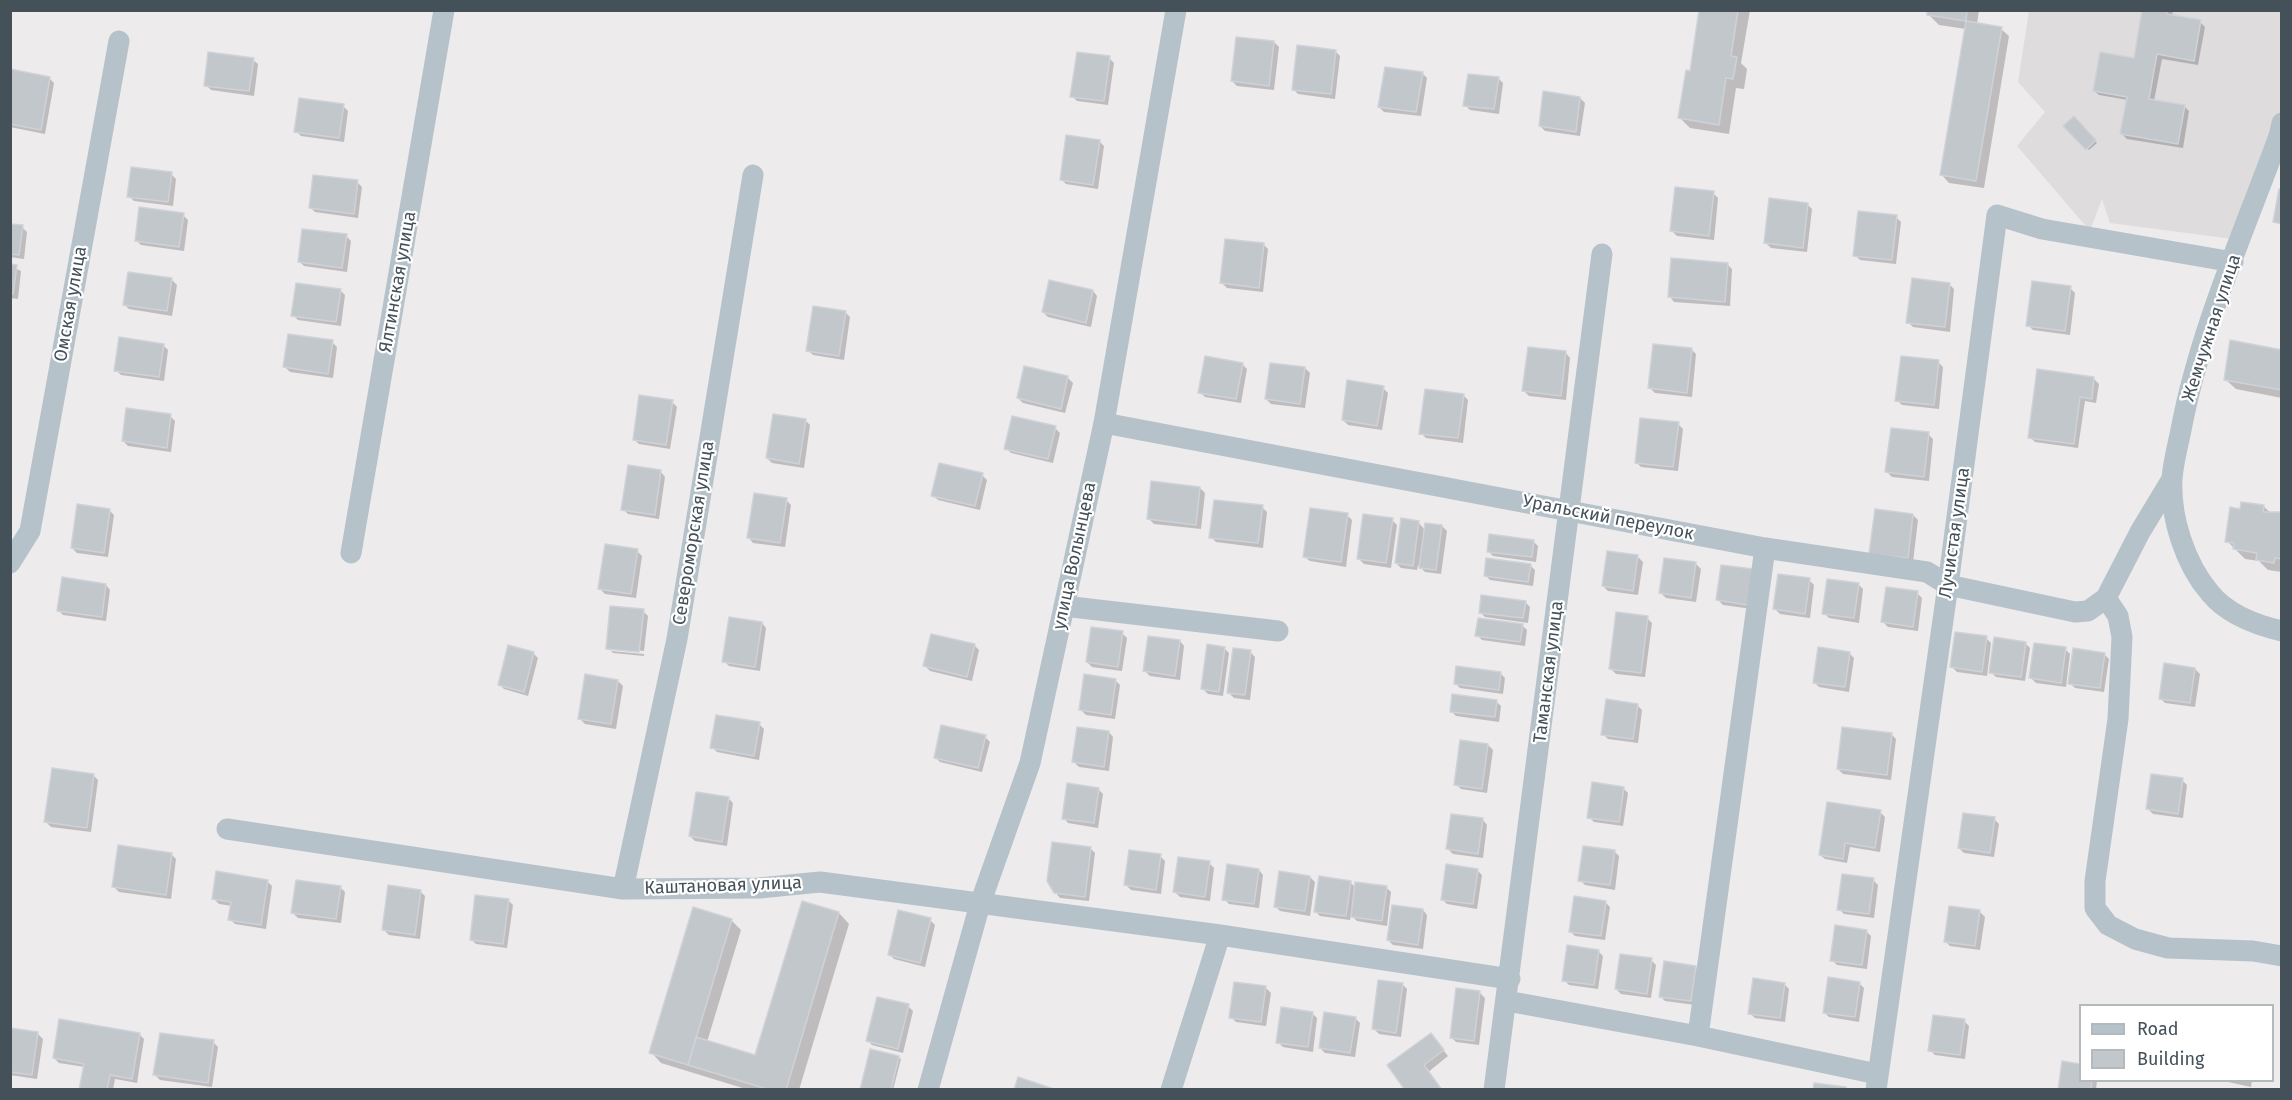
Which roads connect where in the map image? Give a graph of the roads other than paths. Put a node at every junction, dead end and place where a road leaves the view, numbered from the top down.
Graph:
1 (444, 10) edge
2 (1176, 10) edge
3 (119, 41) dead end
4 (2282, 123) edge
5 (753, 175) dead end
6 (1602, 254) dead end
7 (2233, 262) junction
8 (1104, 423) junction
9 (2172, 479) junction
10 (1569, 510) junction
11 (20, 534) edge
12 (1765, 548) junction
13 (351, 553) dead end
14 (10, 563) edge
15 (1948, 585) junction
16 (2106, 598) junction
17 (1064, 606) junction
18 (1278, 631) dead end
19 (2282, 631) edge
20 (227, 829) dead end
21 (623, 889) junction
22 (981, 904) junction
23 (1220, 935) junction
24 (2282, 956) edge
25 (1510, 979) junction
26 (1507, 1001) junction
27 (1698, 1036) junction
28 (1876, 1082) edge
29 (928, 1089) edge
30 (1171, 1089) edge
31 (1494, 1089) edge

1 - 13 street, Ялтинская улица
2 - 8 street, улица Волынцева
3 - 11 street, Омская улица
4 - 7 street, Жемчужная улица
5 - 21 street, Североморская улица
6 - 10 street, Таманская улица
7 - 9 street, Жемчужная улица
7 - 15 street, Лучистая улица
8 - 10 street, Уральский переулок
8 - 17 street, улица Волынцева
9 - 16 street
9 - 19 street, Жемчужная улица
10 - 12 street, Уральский переулок
10 - 25 street, Таманская улица
11 - 14 street, Омская улица
12 - 15 street, Уральский переулок
12 - 27 street
15 - 16 street, Уральский переулок
15 - 28 street, Лучистая улица
16 - 24 street
17 - 18 street
17 - 22 street, улица Волынцева
20 - 21 street, Каштановая улица
21 - 22 street, Каштановая улица
22 - 23 street, Каштановая улица
22 - 29 street, улица Волынцева
23 - 25 street, Каштановая улица
23 - 30 street
25 - 26 street, Таманская улица
26 - 27 street
26 - 31 street, Таманская улица
27 - 28 street

